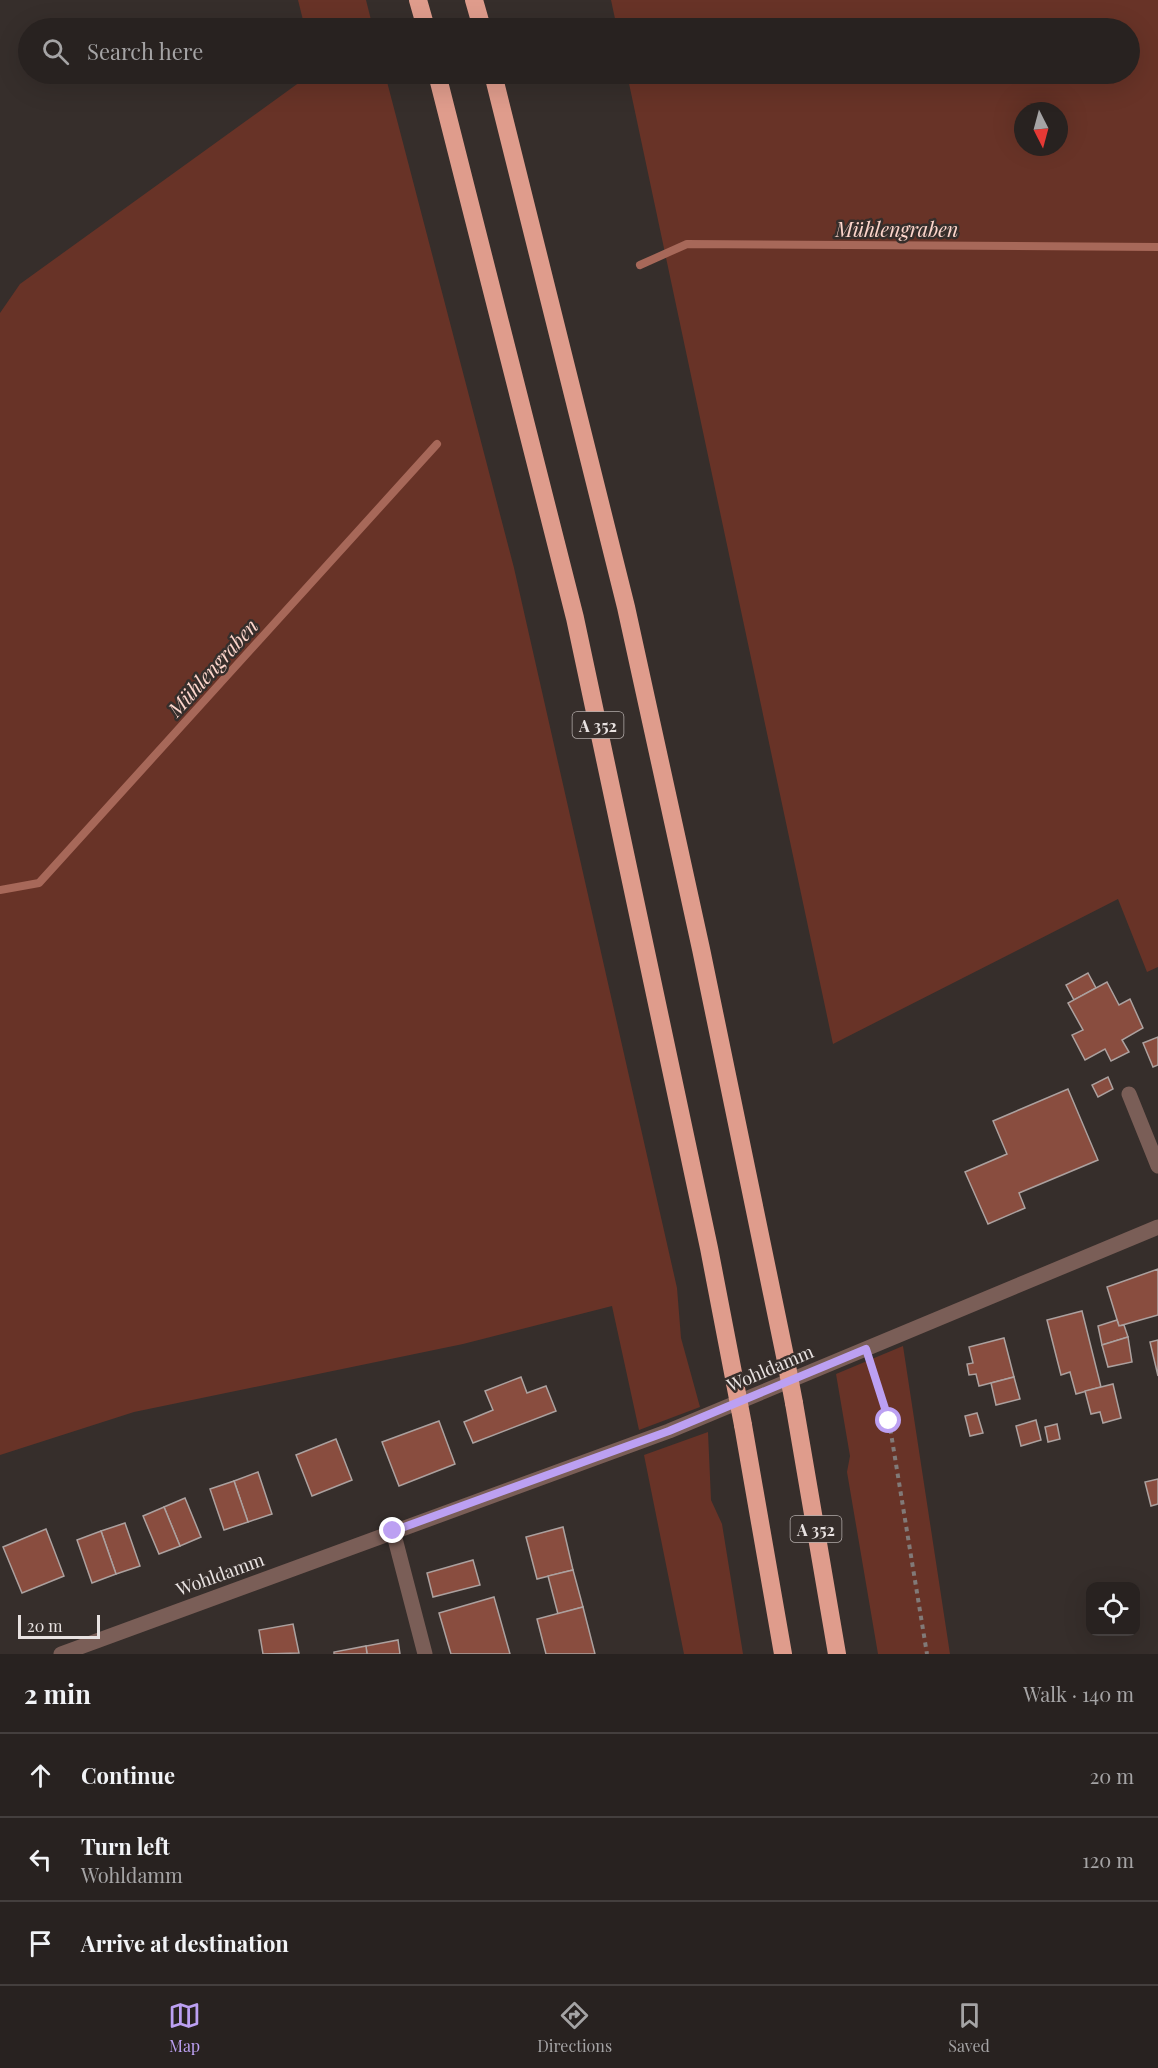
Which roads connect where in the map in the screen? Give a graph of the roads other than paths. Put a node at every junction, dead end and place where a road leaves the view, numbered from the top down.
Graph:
1 (418, 0) edge
2 (474, 0) edge
3 (423, 18) edge
4 (479, 18) edge
5 (440, 84) edge
6 (495, 84) edge
7 (1129, 1094) dead end
8 (1158, 1166) edge
9 (1158, 1227) edge
10 (393, 1531) junction
11 (61, 1654) edge
12 (425, 1654) edge
13 (783, 1654) edge
14 (837, 1654) edge

1 - 3 highway
2 - 4 highway
5 - 13 highway, A 352, bridge
6 - 14 highway, A 352, bridge
7 - 8 street
9 - 10 street, Wohldamm
10 - 11 street, Wohldamm
10 - 12 street

